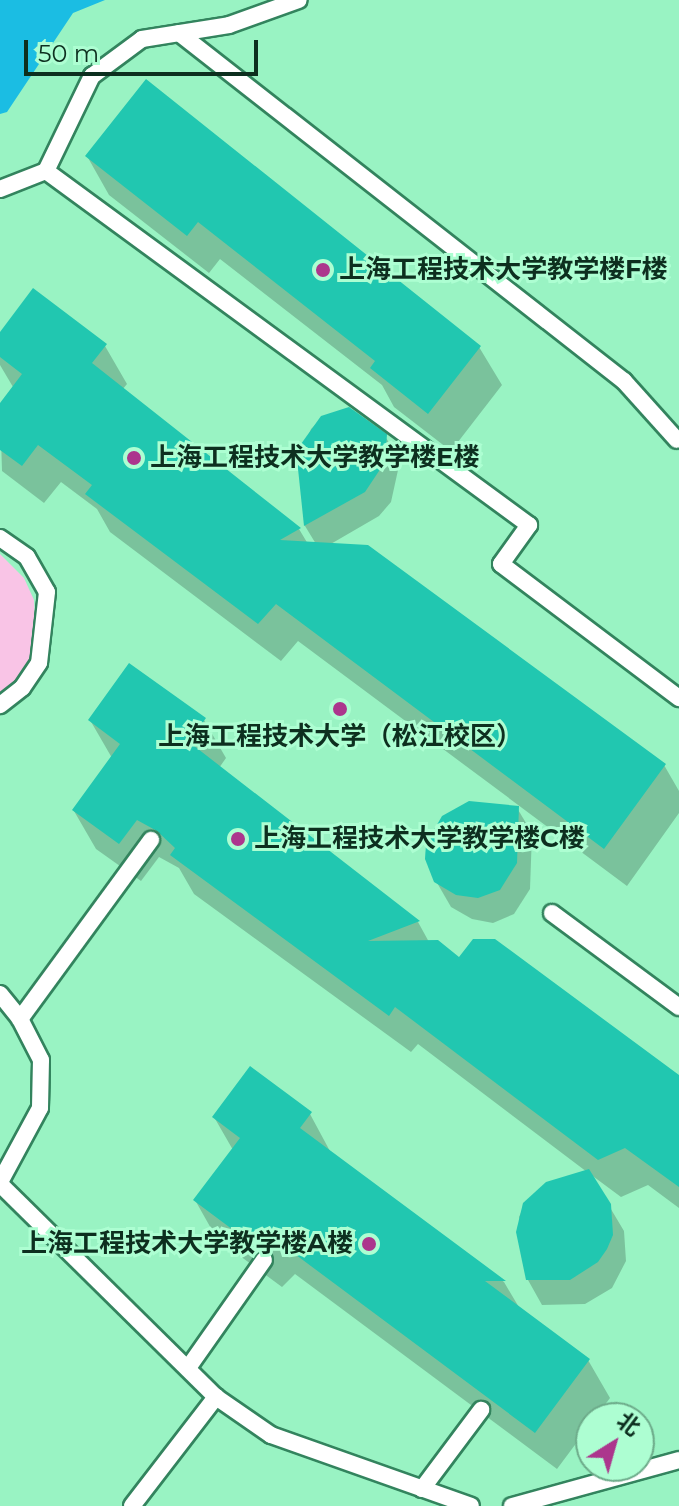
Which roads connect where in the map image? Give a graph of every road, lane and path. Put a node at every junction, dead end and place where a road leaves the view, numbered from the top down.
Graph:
1 (299, 0) edge
2 (179, 33) junction
3 (46, 171) junction
4 (0, 189) edge
5 (677, 440) dead end
6 (0, 538) edge
7 (679, 698) edge
8 (0, 705) edge
9 (151, 840) dead end
10 (552, 913) dead end
11 (0, 994) edge
12 (679, 1007) edge
13 (20, 1019) junction
14 (0, 1183) edge
15 (264, 1260) dead end
16 (188, 1368) junction
17 (216, 1397) junction
18 (481, 1410) dead end
19 (679, 1460) edge
20 (422, 1489) junction
21 (132, 1506) edge
22 (471, 1506) edge
23 (512, 1506) edge

1 - 2 lane
2 - 3 lane
2 - 5 lane
3 - 4 lane
3 - 7 lane
6 - 8 lane
9 - 13 lane
10 - 12 lane
11 - 13 lane
13 - 14 lane
14 - 16 lane
15 - 16 lane
16 - 17 lane
17 - 20 lane
17 - 21 lane
18 - 20 lane
19 - 23 lane
20 - 22 lane

